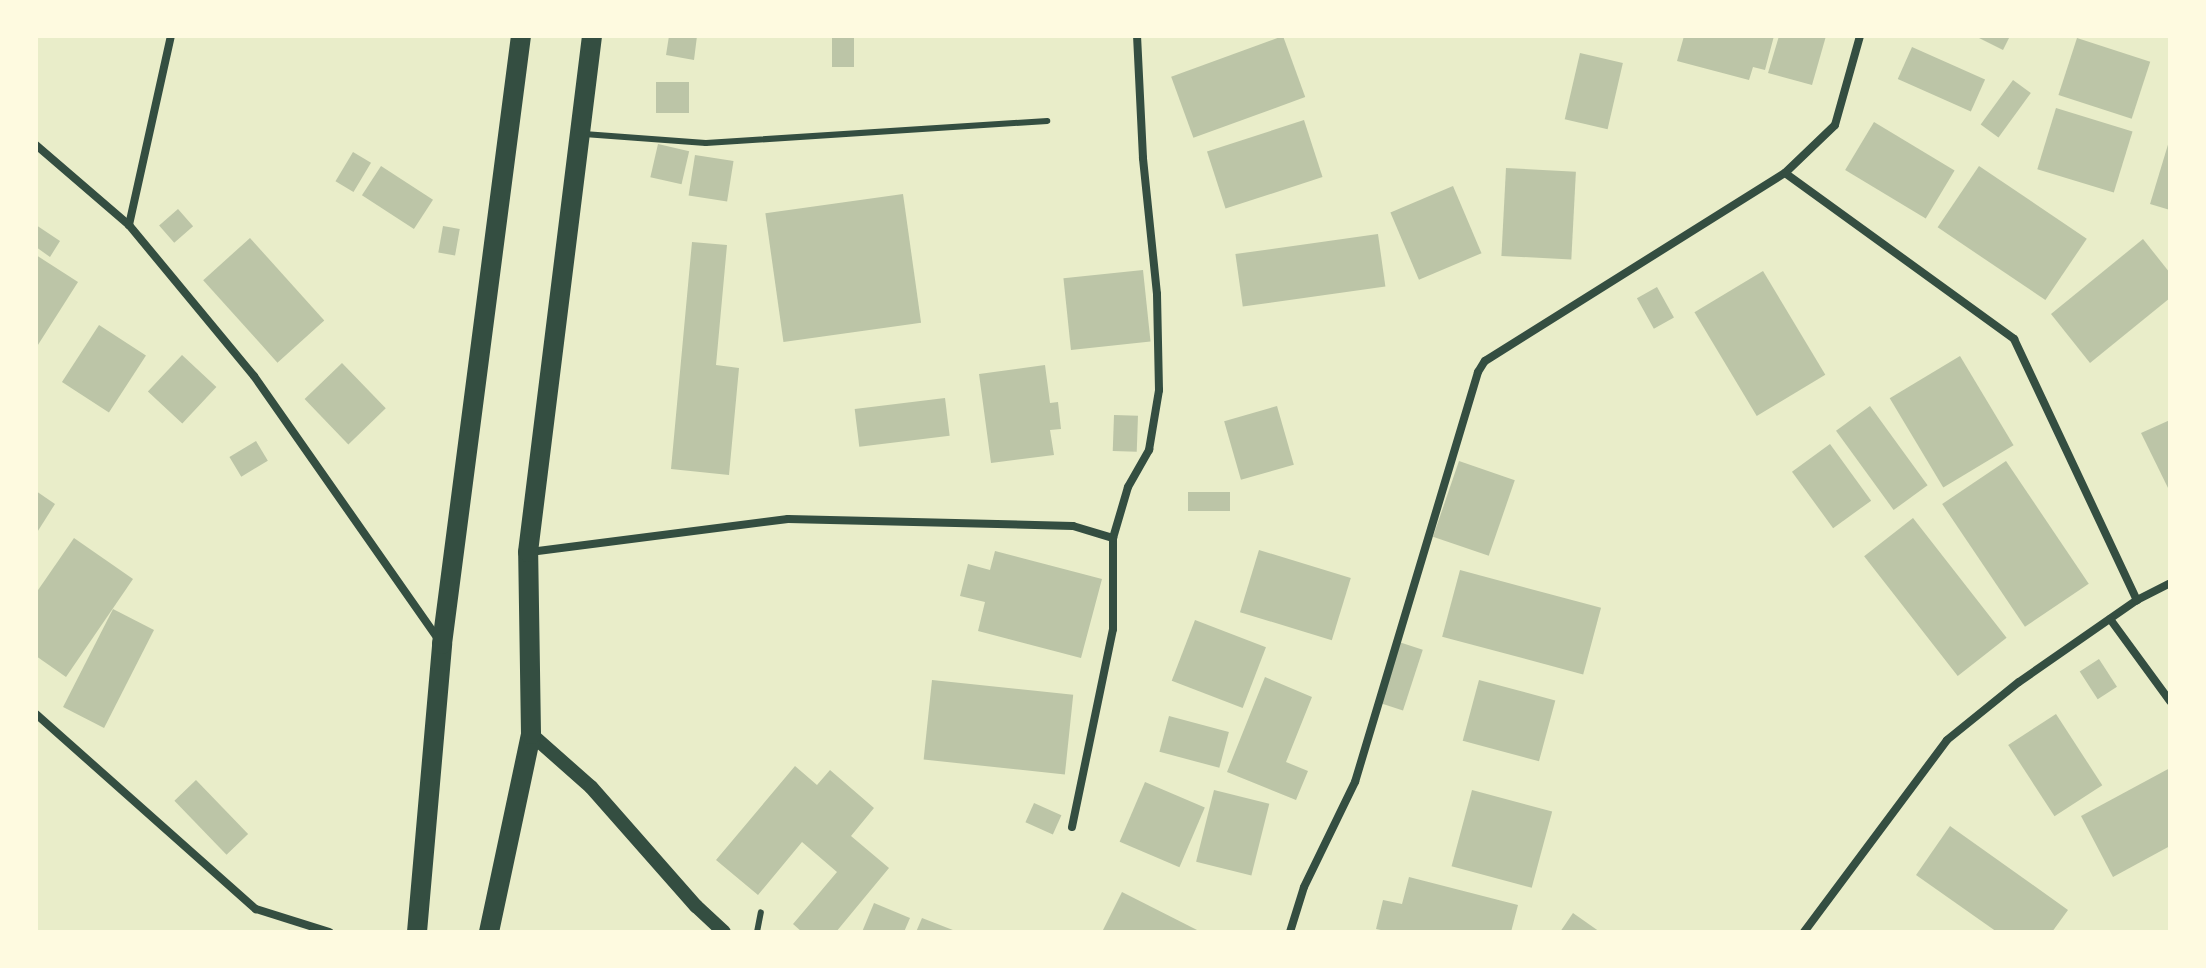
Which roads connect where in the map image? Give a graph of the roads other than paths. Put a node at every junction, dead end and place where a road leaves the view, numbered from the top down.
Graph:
1 (171, 36) edge
2 (521, 36) edge
3 (592, 36) edge
4 (1137, 36) edge
5 (1860, 36) edge
6 (1047, 121) dead end
7 (580, 134) junction
8 (36, 145) edge
9 (1785, 173) junction
10 (129, 225) junction
11 (1113, 538) junction
12 (528, 552) junction
13 (2170, 583) edge
14 (2137, 600) junction
15 (2110, 619) junction
16 (442, 644) junction
17 (2170, 701) edge
18 (36, 714) edge
19 (531, 734) junction
20 (1072, 827) dead end
21 (761, 912) dead end
22 (329, 932) edge
23 (417, 932) edge
24 (489, 932) edge
25 (724, 932) edge
26 (757, 932) edge
27 (1290, 932) edge
28 (1804, 932) edge

1 - 10 street
2 - 16 main road
3 - 7 main road
4 - 11 street
5 - 9 street
6 - 7 lane
7 - 12 main road
8 - 10 street
9 - 14 street
9 - 27 street
10 - 16 street
11 - 12 street
11 - 20 street
12 - 19 main road
13 - 14 street
14 - 15 street
15 - 17 street
15 - 28 street
16 - 23 main road
18 - 22 street
19 - 24 main road
19 - 25 street
21 - 26 lane

